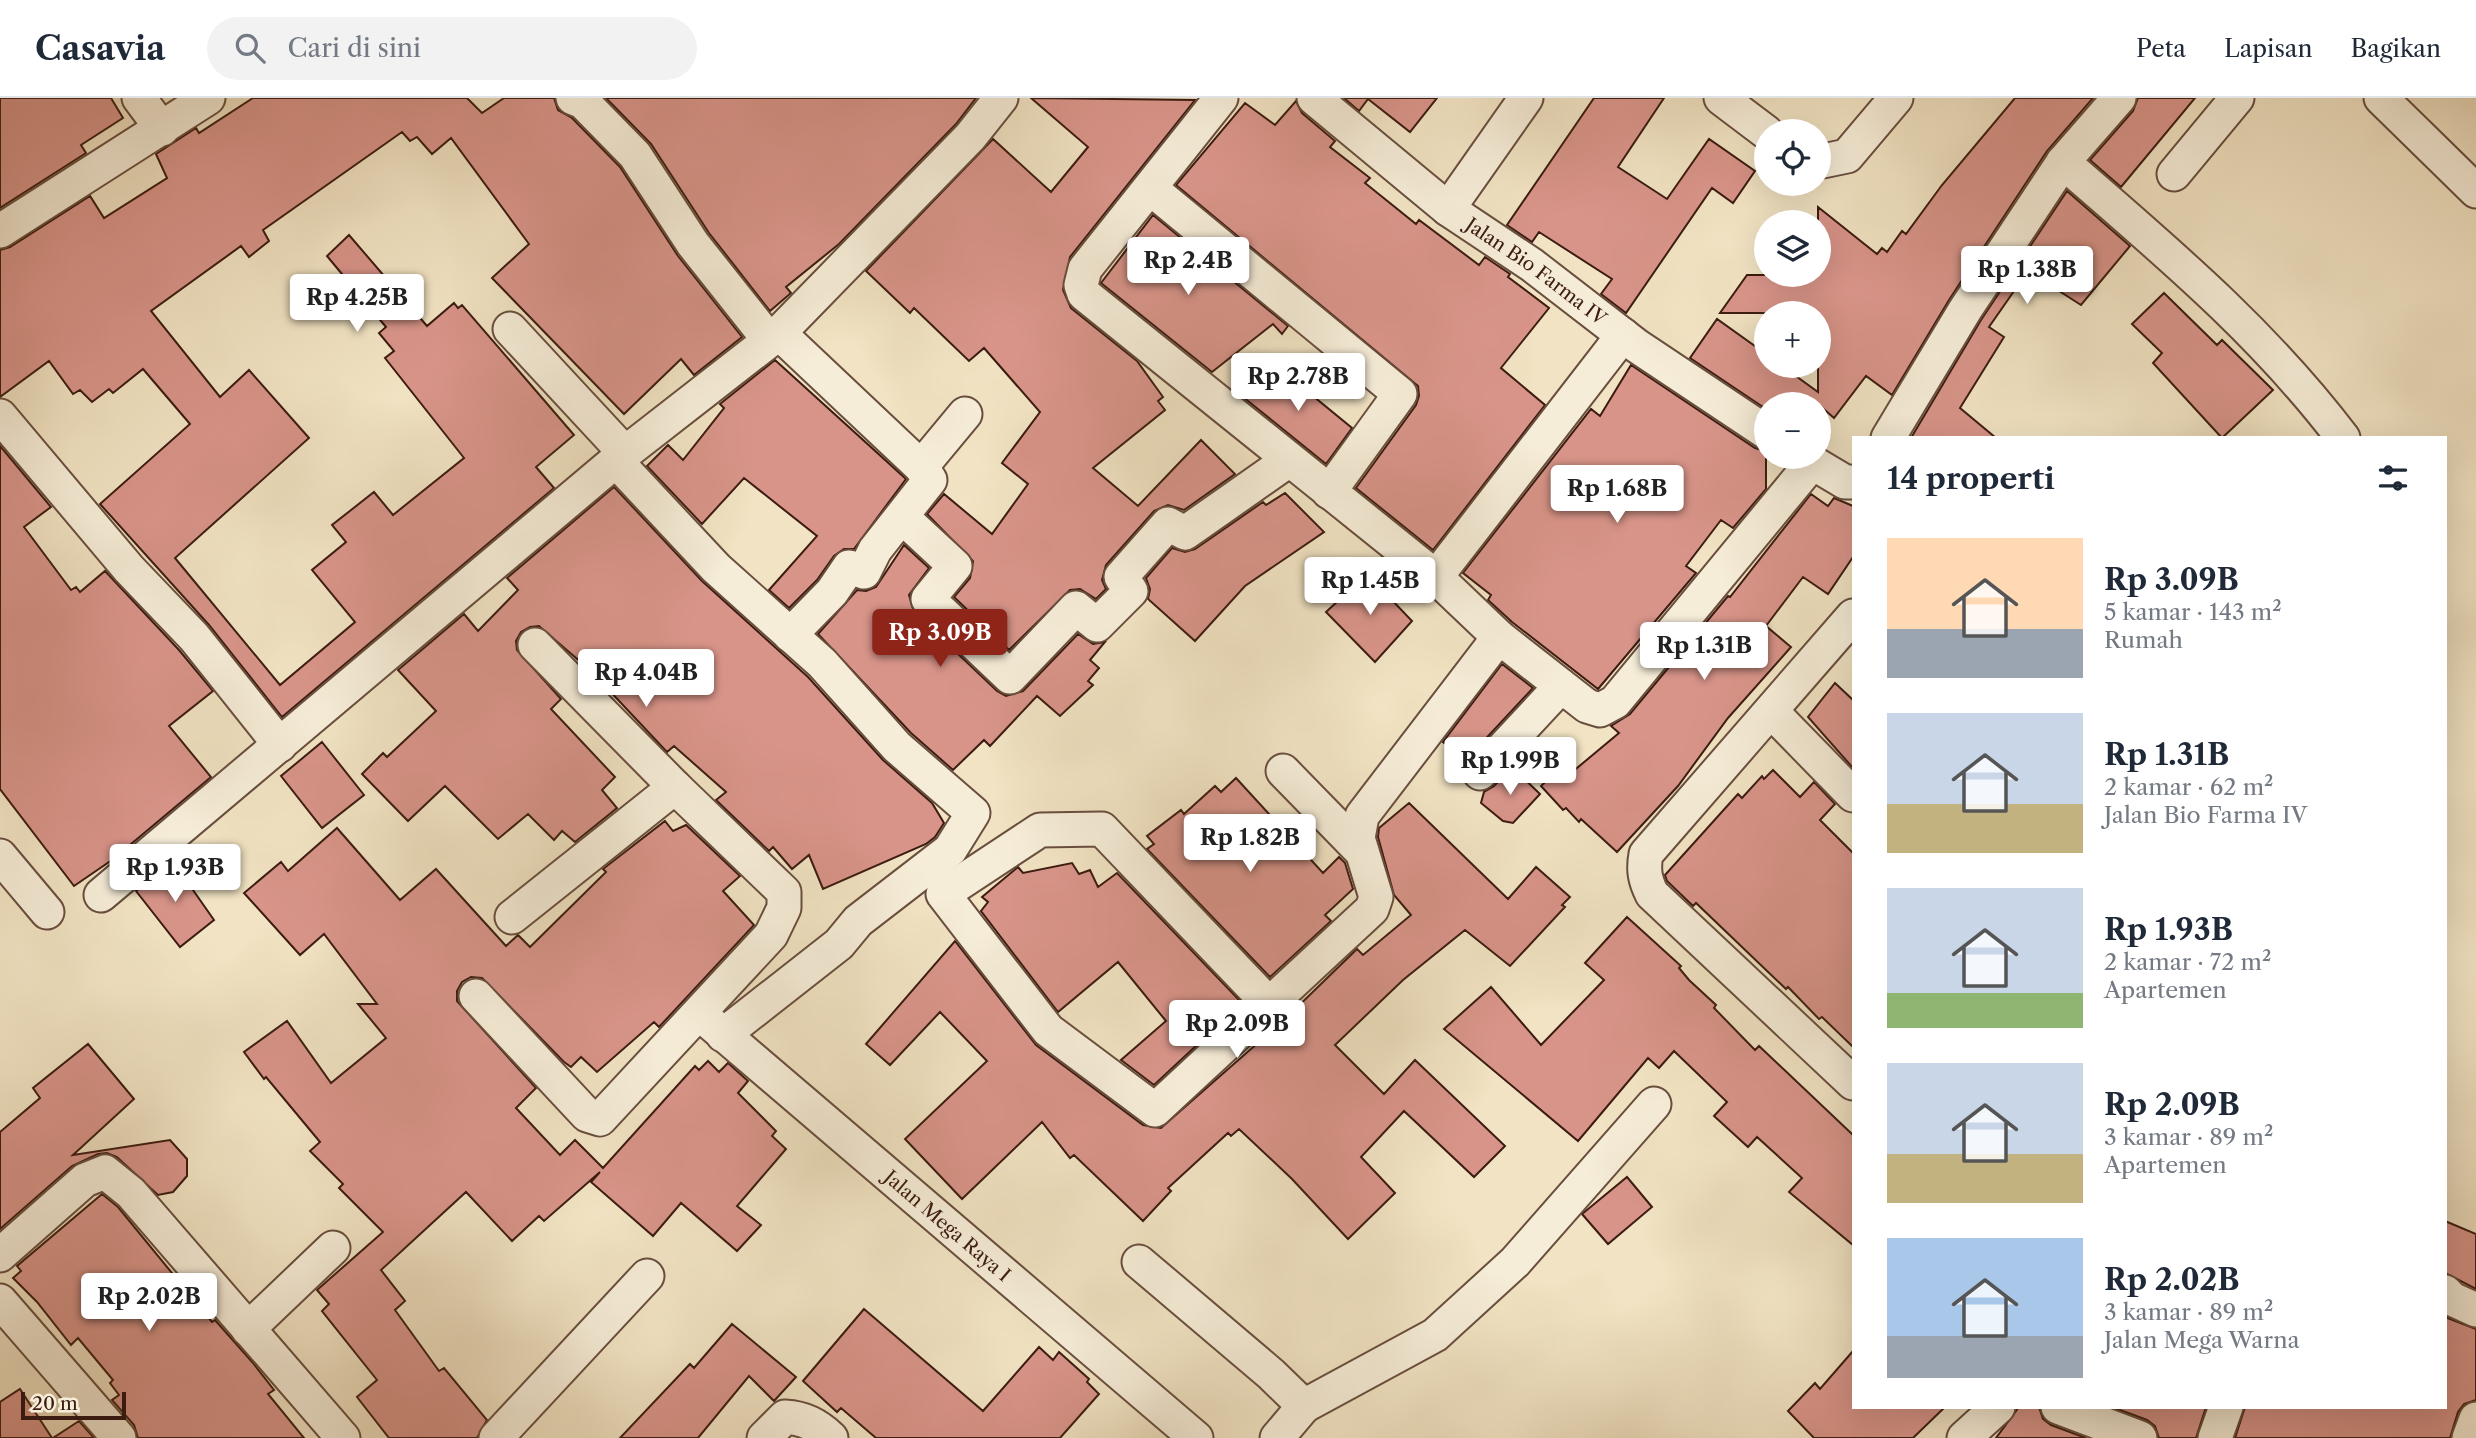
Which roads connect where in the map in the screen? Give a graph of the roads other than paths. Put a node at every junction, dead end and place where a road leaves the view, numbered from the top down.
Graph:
1 (139, 98) edge
2 (208, 98) edge
3 (573, 98) edge
4 (1001, 98) edge
5 (1221, 98) edge
6 (1314, 98) edge
7 (1526, 98) edge
8 (1721, 98) edge
9 (1896, 98) edge
10 (2119, 98) edge
11 (2237, 98) edge
12 (2381, 98) edge
13 (1754, 123) edge
14 (162, 129) junction
15 (1831, 159) edge
16 (2063, 162) junction
17 (2175, 174) dead end
18 (1150, 188) junction
19 (2476, 191) edge
20 (1448, 209) junction
21 (0, 231) edge
22 (510, 329) dead end
23 (1623, 335) junction
24 (774, 337) junction
25 (965, 414) dead end
26 (0, 416) edge
27 (1754, 424) edge
28 (1889, 436) edge
29 (2342, 436) edge
30 (621, 457) junction
31 (1289, 460) junction
32 (921, 467) junction
33 (1800, 469) edge
34 (1823, 469) edge
35 (1852, 482) edge
36 (1329, 492) junction
37 (902, 517) junction
38 (1436, 577) junction
39 (1852, 617) edge
40 (790, 635) junction
41 (1499, 637) junction
42 (535, 645) dead end
43 (1562, 686) junction
44 (1772, 712) junction
45 (280, 745) junction
46 (1283, 771) dead end
47 (1480, 773) dead end
48 (675, 787) junction
49 (1852, 794) edge
50 (1360, 850) junction
51 (0, 856) edge
52 (101, 895) dead end
53 (47, 912) dead end
54 (512, 917) dead end
55 (476, 996) dead end
56 (1270, 1006) junction
57 (712, 1024) junction
58 (1852, 1082) edge
59 (1654, 1104) dead end
60 (333, 1248) dead end
61 (0, 1255) edge
62 (1139, 1262) dead end
63 (647, 1276) dead end
64 (2447, 1294) edge
65 (0, 1301) edge
66 (2476, 1310) edge
67 (248, 1329) junction
68 (1304, 1406) junction
69 (1996, 1409) edge
70 (2063, 1409) edge
71 (2225, 1409) edge
72 (2476, 1419) edge
73 (119, 1438) edge
74 (342, 1438) edge
75 (496, 1438) edge
76 (764, 1438) edge
77 (831, 1438) edge
78 (1196, 1438) edge
79 (1277, 1438) edge
80 (1964, 1438) edge
81 (2140, 1438) edge
82 (2216, 1438) edge
83 (2469, 1438) edge

1 - 14 street
2 - 14 street
3 - 24 street
4 - 24 street
5 - 18 street
6 - 20 street, Jalan Bio Farma IV
7 - 20 street
8 - 13 street
9 - 15 street
10 - 16 street
11 - 17 street
12 - 19 street
14 - 21 street
16 - 28 street
16 - 29 street
18 - 31 street
18 - 36 street
20 - 23 street, Jalan Bio Farma IV
22 - 30 street
23 - 27 street, Jalan Bio Farma IV
23 - 38 street
24 - 30 street
24 - 32 street
25 - 32 street
26 - 45 street
30 - 40 street
30 - 45 street
31 - 36 street
31 - 37 street
32 - 37 street
33 - 43 street
34 - 35 street
36 - 38 street
37 - 40 street
38 - 41 street
39 - 44 street
40 - 57 street
41 - 43 street
41 - 50 street
42 - 48 street
43 - 47 street
44 - 49 street
44 - 58 street
45 - 52 street
46 - 50 street
48 - 54 street
48 - 57 street
50 - 56 street
51 - 53 street
55 - 57 street
56 - 56 street
57 - 78 street, Jalan Mega Raya I
59 - 68 street
60 - 67 street
61 - 67 street
62 - 68 street
63 - 75 street
64 - 66 street
65 - 73 street
67 - 74 street
68 - 79 street
69 - 80 street
70 - 81 street
71 - 82 street
72 - 83 street
76 - 77 street

